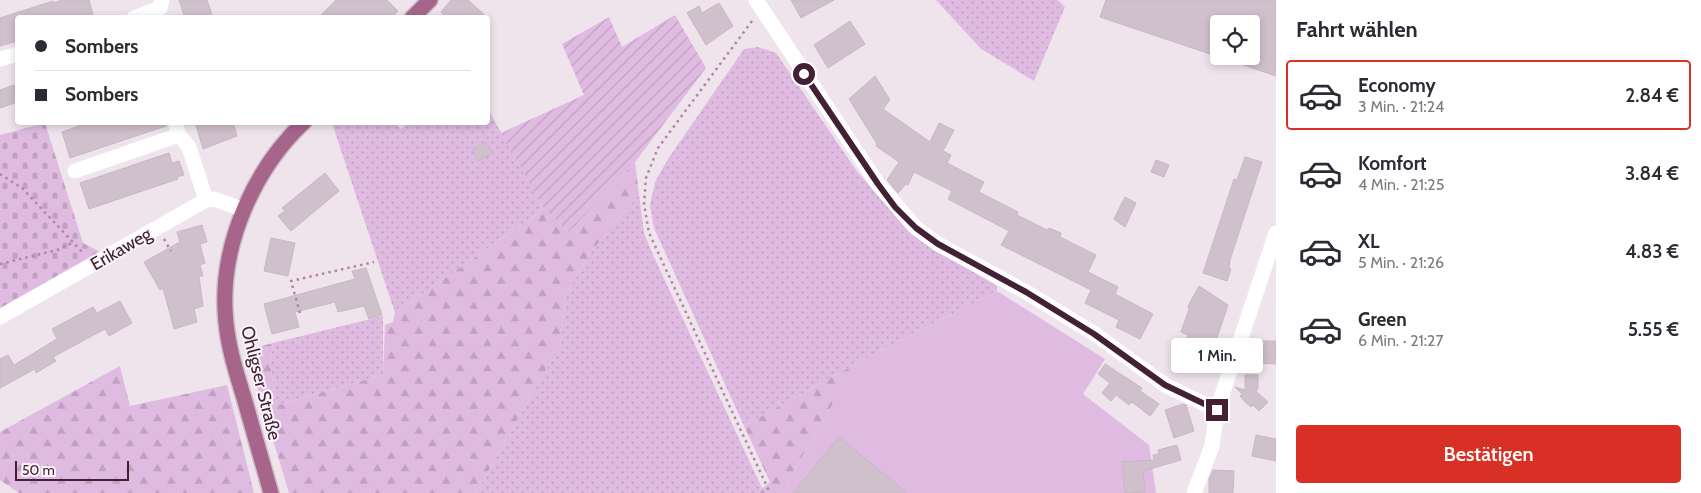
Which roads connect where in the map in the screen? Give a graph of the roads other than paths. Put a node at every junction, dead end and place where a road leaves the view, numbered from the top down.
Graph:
1 (162, 0) edge
2 (430, 0) edge
3 (759, 5) edge
4 (143, 15) edge
5 (415, 15) edge
6 (15, 55) edge
7 (0, 60) edge
8 (301, 125) edge
9 (177, 129) edge
10 (75, 171) dead end
11 (206, 200) junction
12 (244, 210) junction
13 (1276, 233) edge
14 (0, 317) edge
15 (1217, 410) junction
16 (270, 493) edge
17 (1194, 493) edge

1 - 4 street
2 - 5 main road
3 - 15 street
6 - 7 street
8 - 12 main road, Ohligser Straße
9 - 10 street
9 - 11 street
11 - 12 street
11 - 14 street, Erikaweg
12 - 16 main road, Ohligser Straße
13 - 15 street
15 - 17 street

